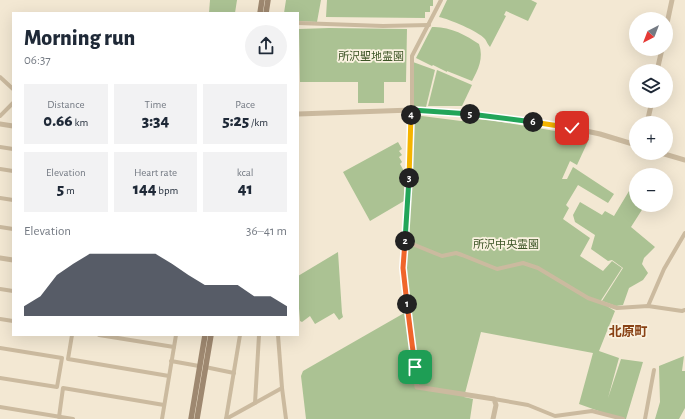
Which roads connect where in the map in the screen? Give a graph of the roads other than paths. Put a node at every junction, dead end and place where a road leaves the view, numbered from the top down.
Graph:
1 (262, 0) edge
2 (268, 0) edge
3 (441, 0) edge
4 (672, 0) edge
5 (260, 12) edge
6 (266, 12) edge
7 (669, 12) edge
8 (299, 23) edge
9 (429, 24) junction
10 (0, 77) edge
11 (12, 88) edge
12 (12, 104) edge
13 (412, 110) junction
14 (299, 114) edge
15 (0, 116) edge
16 (0, 124) edge
17 (12, 126) edge
18 (629, 143) edge
19 (0, 147) edge
20 (12, 149) edge
21 (673, 156) edge
22 (685, 160) edge
23 (0, 169) edge
24 (12, 171) edge
25 (0, 198) edge
26 (12, 200) edge
27 (0, 227) edge
28 (12, 229) edge
29 (685, 233) edge
30 (405, 241) junction
31 (0, 258) edge
32 (12, 260) edge
33 (0, 289) edge
34 (12, 291) edge
35 (648, 306) junction
36 (685, 310) edge
37 (0, 319) edge
38 (12, 321) edge
39 (72, 336) edge
40 (105, 336) edge
41 (176, 336) edge
42 (205, 336) edge
43 (211, 336) edge
44 (240, 336) edge
45 (259, 336) edge
46 (278, 336) edge
47 (174, 347) junction
48 (0, 348) edge
49 (172, 361) junction
50 (202, 366) junction
51 (654, 370) dead end
52 (234, 373) junction
53 (169, 376) junction
54 (0, 378) edge
55 (282, 388) junction
56 (494, 399) junction
57 (255, 403) junction
58 (164, 405) junction
59 (0, 407) edge
60 (59, 417) junction
61 (73, 419) edge
62 (162, 419) edge
63 (191, 419) edge
64 (197, 419) edge
65 (226, 419) edge
66 (286, 419) edge
67 (493, 419) edge
68 (623, 419) edge
69 (645, 419) edge

1 - 5 main road
2 - 6 main road
3 - 9 street
4 - 7 street
8 - 9 street
9 - 13 street
10 - 11 street
12 - 15 street
13 - 14 street
13 - 18 street
13 - 30 street
16 - 17 street
19 - 20 street
21 - 22 street
23 - 24 street
25 - 26 street
27 - 28 street
29 - 35 street
30 - 35 street
30 - 56 street
31 - 32 street
33 - 34 street
35 - 36 street
37 - 38 street
39 - 53 street
40 - 47 street
41 - 47 street
42 - 50 main road
43 - 50 main road
44 - 52 street
45 - 57 street
46 - 55 street
47 - 49 street
48 - 54 street
49 - 50 street
49 - 53 street
50 - 52 street
50 - 63 main road
50 - 64 main road
51 - 69 street
52 - 65 street
53 - 58 street
55 - 57 street
55 - 66 street
56 - 67 street
56 - 68 street
57 - 65 street
58 - 60 street
58 - 62 street
59 - 60 street
60 - 61 street

